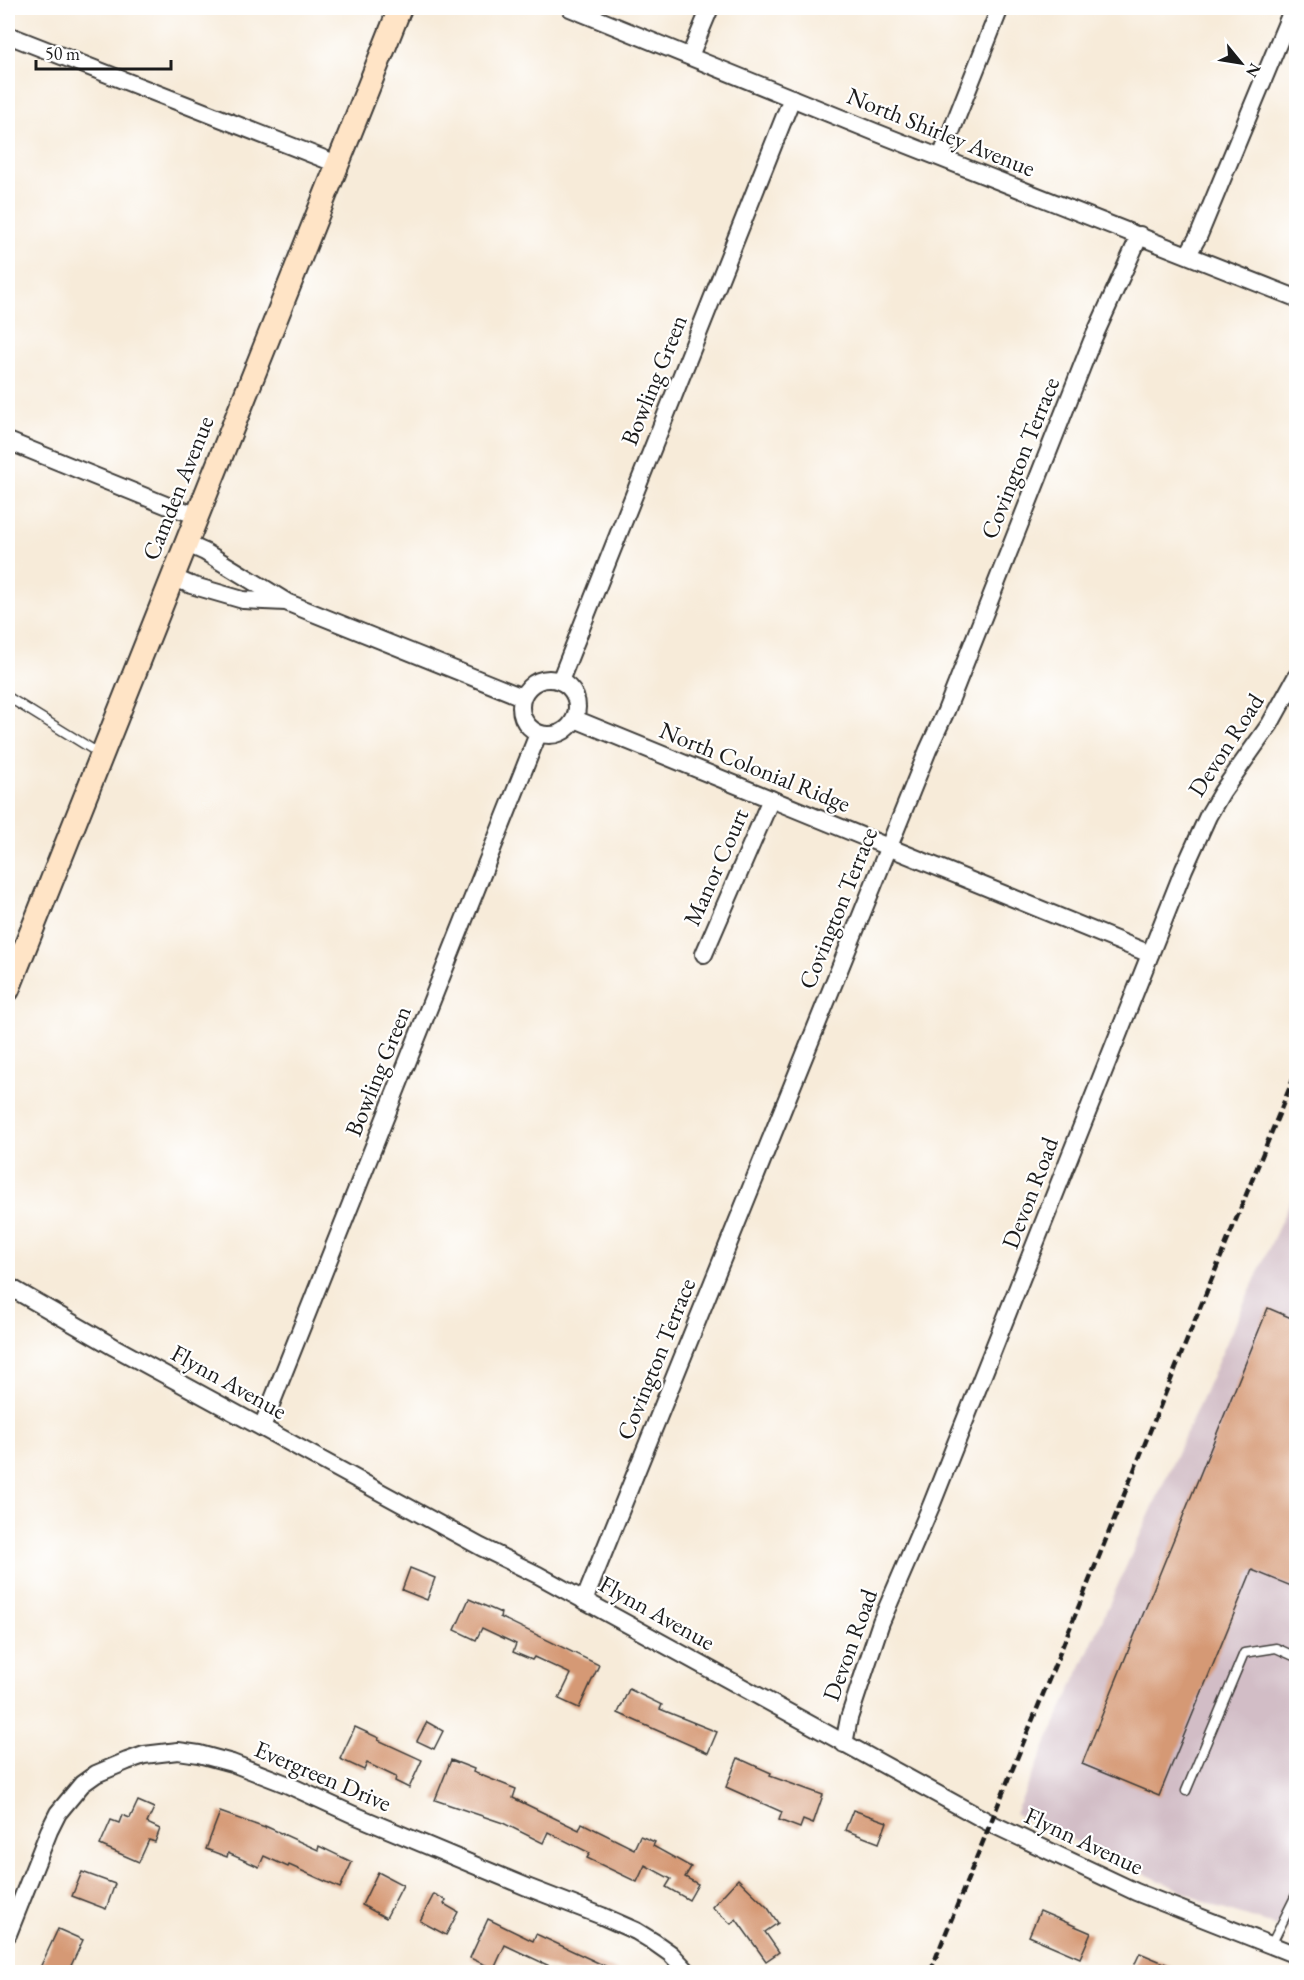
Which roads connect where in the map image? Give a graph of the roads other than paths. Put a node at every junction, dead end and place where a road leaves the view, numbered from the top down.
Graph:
1 (400, 8) edge
2 (570, 8) edge
3 (710, 8) edge
4 (1000, 8) edge
5 (1293, 8) edge
6 (8, 35) edge
7 (690, 56) junction
8 (792, 98) junction
9 (941, 157) junction
10 (337, 164) junction
11 (1140, 235) junction
12 (1188, 254) junction
13 (1296, 298) edge
14 (8, 441) edge
15 (197, 515) junction
16 (185, 543) junction
17 (171, 577) junction
18 (286, 602) junction
19 (1296, 677) edge
20 (560, 681) junction
21 (8, 697) edge
22 (522, 697) junction
23 (575, 719) junction
24 (538, 734) junction
25 (100, 754) junction
26 (771, 799) junction
27 (889, 847) junction
28 (704, 954) dead end
29 (1150, 954) junction
30 (8, 990) edge
31 (8, 1286) edge
32 (262, 1426) junction
33 (584, 1601) junction
34 (1296, 1657) edge
35 (844, 1744) junction
36 (1186, 1791) dead end
37 (1296, 1895) edge
38 (8, 1934) edge
39 (1271, 1945) junction
40 (1296, 1955) edge
41 (688, 1972) edge

1 - 10 main road, Camden Avenue
2 - 7 street, North Shirley Avenue
3 - 7 street
4 - 9 street
5 - 12 street
6 - 10 street
7 - 8 street, North Shirley Avenue
8 - 9 street, North Shirley Avenue
8 - 20 street, Bowling Green
9 - 11 street, North Shirley Avenue
10 - 15 main road, Camden Avenue
11 - 12 street, North Shirley Avenue
11 - 27 street, Covington Terrace
12 - 13 street, North Shirley Avenue
14 - 15 street
15 - 16 main road, Camden Avenue
16 - 17 main road, Camden Avenue
16 - 18 street
17 - 18 street
17 - 25 main road, Camden Avenue
18 - 22 street
19 - 29 street, Devon Road
20 - 22 street
20 - 23 street
21 - 25 lane
22 - 24 street
23 - 24 street
23 - 26 street, North Colonial Ridge
24 - 32 street, Bowling Green
25 - 30 main road, Camden Avenue
26 - 27 street, North Colonial Ridge
26 - 28 street, Manor Court
27 - 29 street, North Colonial Ridge
27 - 33 street, Covington Terrace
29 - 35 street, Devon Road
31 - 32 street, Flynn Avenue
32 - 33 street, Flynn Avenue
33 - 35 street, Flynn Avenue
34 - 36 lane
35 - 39 street, Flynn Avenue
37 - 39 lane
38 - 41 street, Evergreen Drive
39 - 40 street, Flynn Avenue

